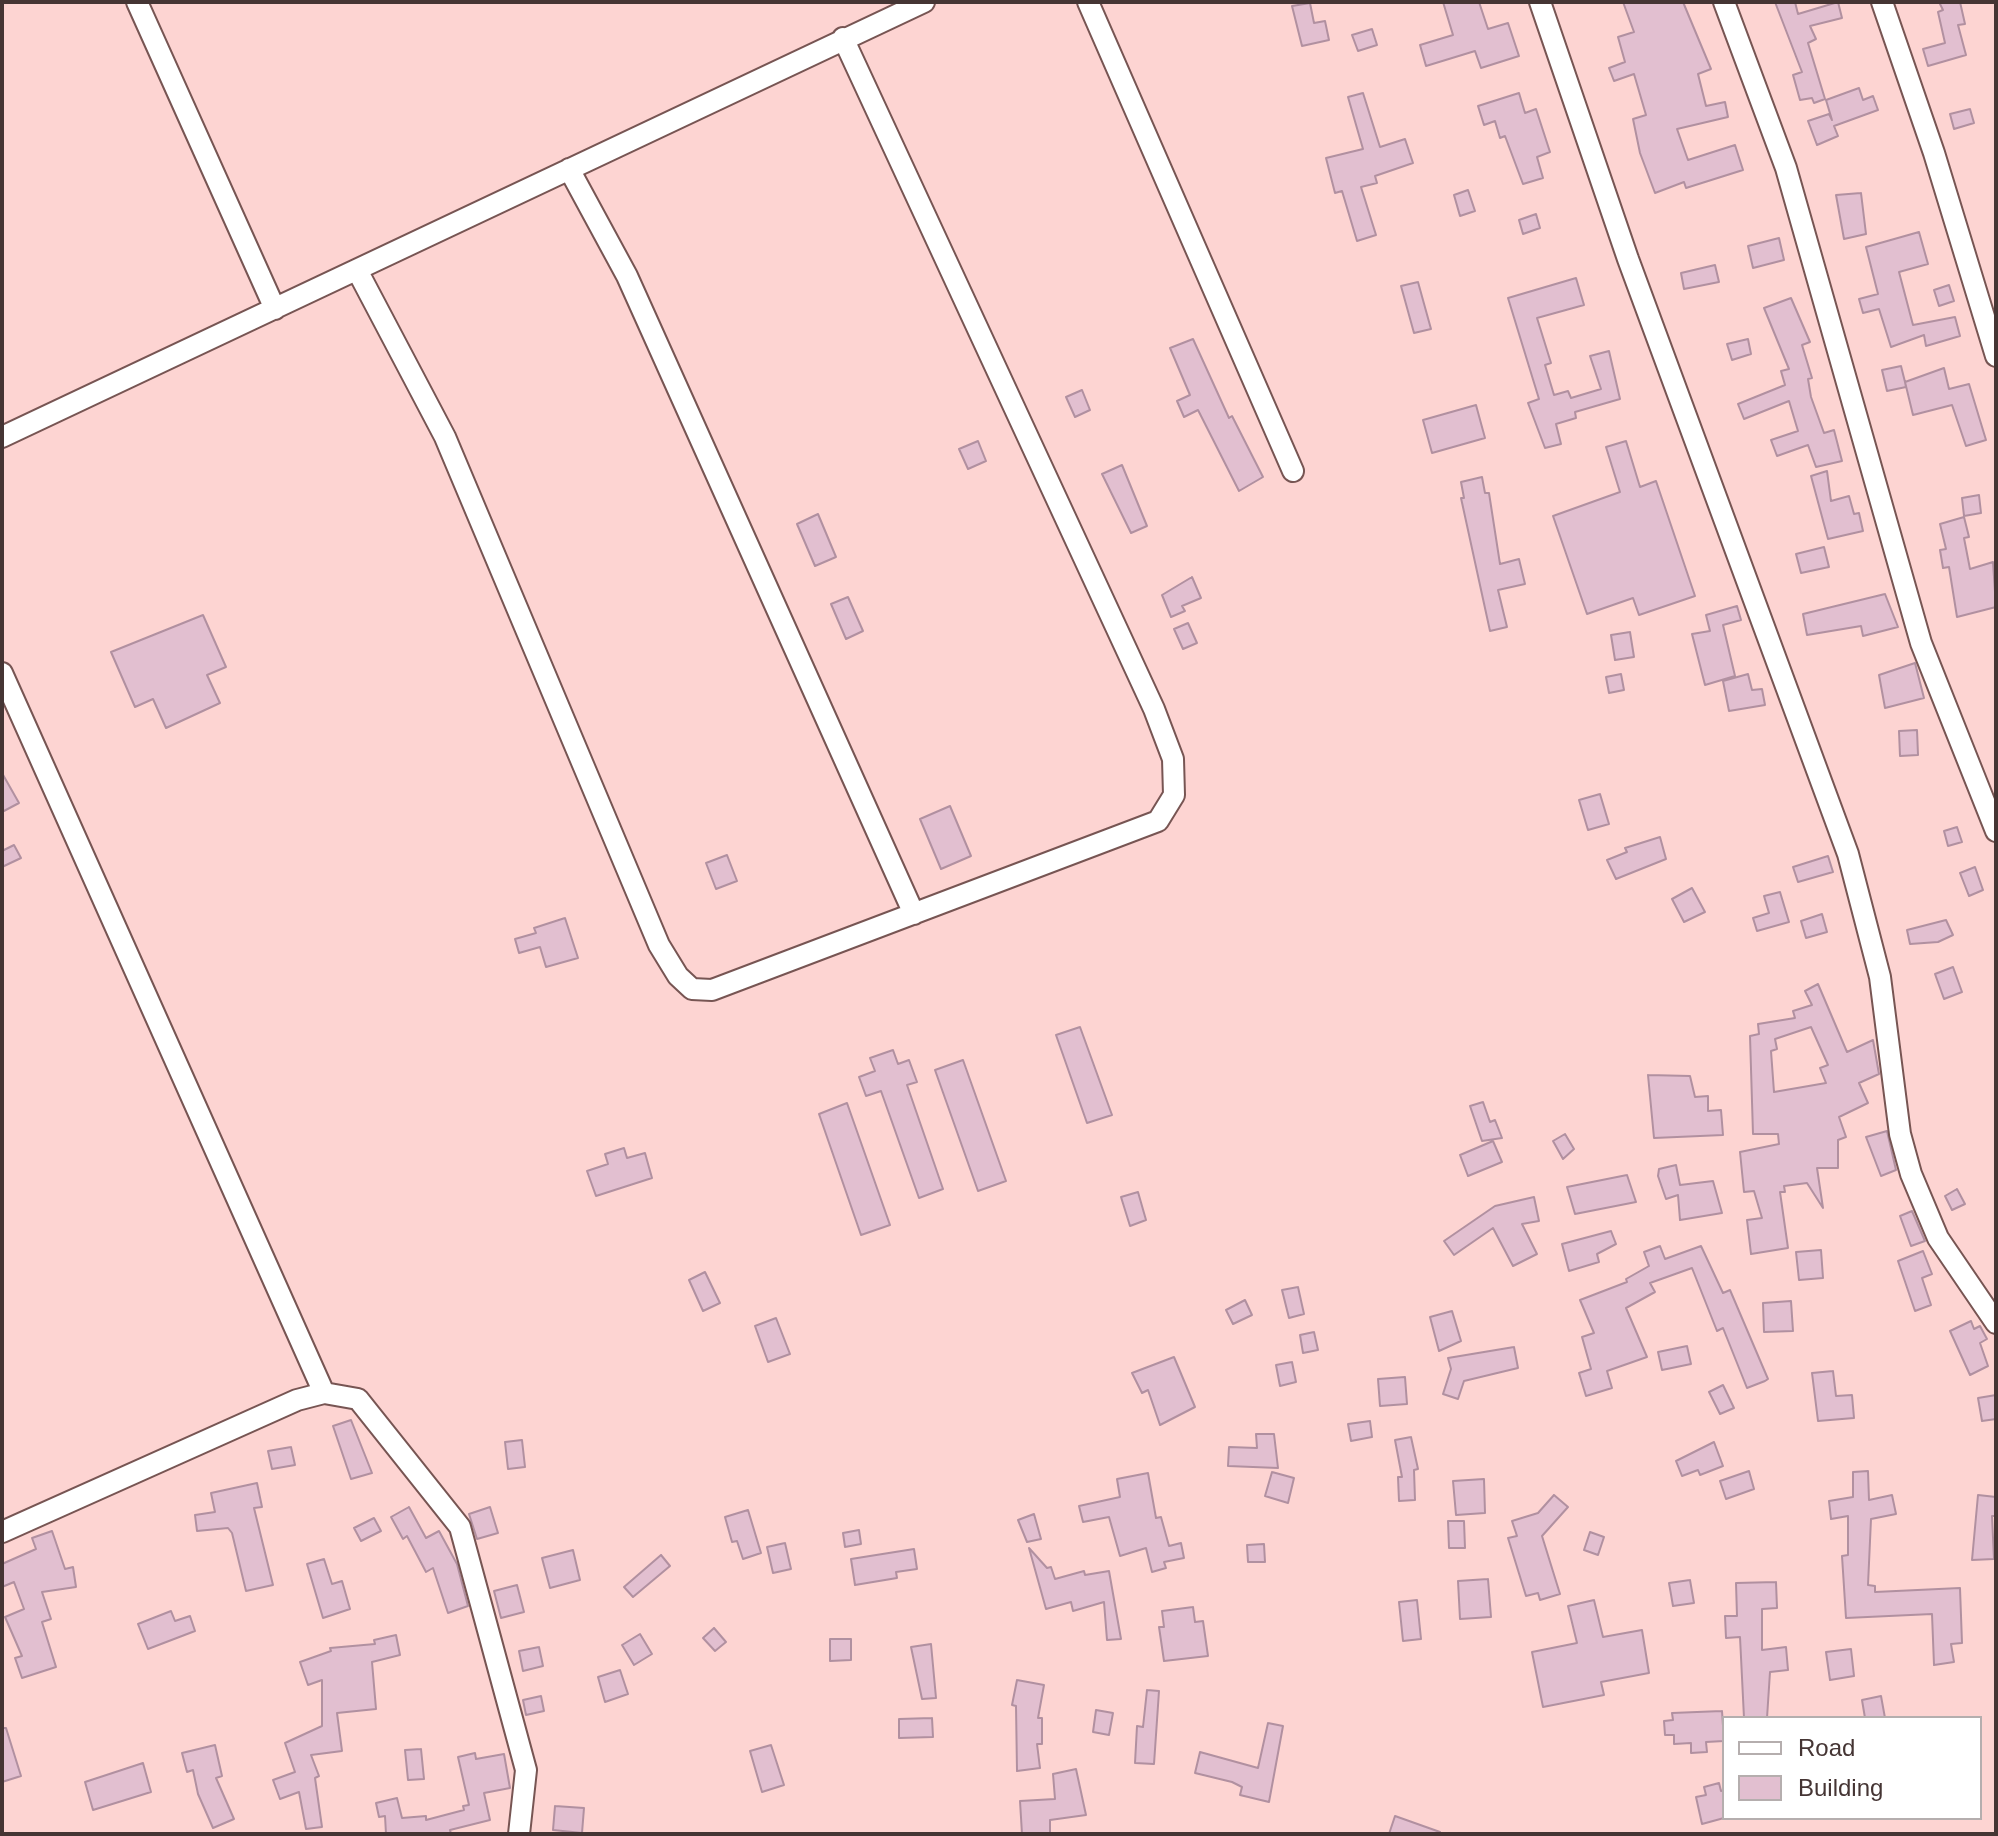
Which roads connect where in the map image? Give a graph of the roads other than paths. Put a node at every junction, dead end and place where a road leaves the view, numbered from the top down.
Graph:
1 (137, 2) edge
2 (924, 2) edge
3 (1088, 2) edge
4 (1540, 2) edge
5 (1724, 2) edge
6 (1882, 2) edge
7 (843, 38) junction
8 (569, 169) junction
9 (357, 270) junction
10 (275, 309) junction
11 (1996, 356) edge
12 (2, 437) edge
13 (1293, 471) dead end
14 (2, 673) edge
15 (1996, 831) edge
16 (914, 914) junction
17 (1996, 1323) edge
18 (324, 1393) junction
19 (2, 1532) edge
20 (519, 1834) edge

1 - 10 street
2 - 7 street
3 - 13 street
4 - 17 street
5 - 15 street
6 - 11 street
7 - 8 street
7 - 16 street
8 - 9 street
8 - 16 street
9 - 10 street
9 - 16 street
10 - 12 street
14 - 18 street
18 - 19 street
18 - 20 street

